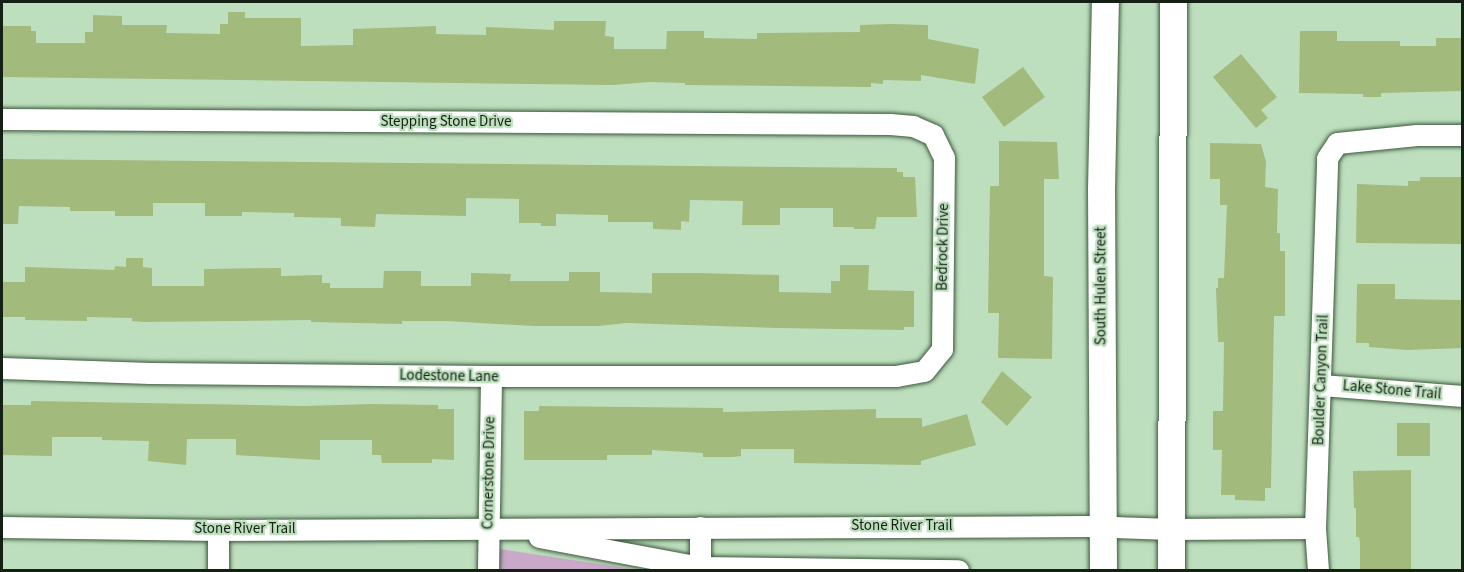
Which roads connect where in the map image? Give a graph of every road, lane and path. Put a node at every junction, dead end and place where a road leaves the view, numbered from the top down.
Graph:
1 (1105, 2) edge
2 (1173, 2) edge
3 (2, 119) edge
4 (890, 124) joint
5 (1462, 135) edge
6 (2, 368) edge
7 (491, 376) junction
8 (896, 376) joint
9 (1322, 385) junction
10 (1462, 396) edge
11 (1102, 526) junction
12 (2, 527) edge
13 (700, 527) junction
14 (489, 528) junction
15 (1315, 528) junction
16 (1171, 529) junction
17 (218, 530) junction
18 (700, 569) edge
19 (218, 570) edge
20 (488, 570) edge
21 (958, 570) edge
22 (1103, 570) edge
23 (1171, 570) edge
24 (1318, 570) edge

1 - 11 main road, South Hulen Street
2 - 16 main road
3 - 4 street, Stepping Stone Drive
4 - 8 street, Bedrock Drive
5 - 9 street, Boulder Canyon Trail
6 - 7 street, Lodestone Lane
7 - 8 street, Lodestone Lane
7 - 14 street, Cornerstone Drive
9 - 10 street, Lake Stone Trail
9 - 15 street, Boulder Canyon Trail
11 - 13 street, Stone River Trail
11 - 16 street, Stone River Trail
11 - 22 main road, South Hulen Street
12 - 17 street, Stone River Trail
13 - 14 street, Stone River Trail
13 - 18 street
14 - 17 street, Stone River Trail
14 - 18 street, Stone River Trail
14 - 20 street, Cornerstone Drive
15 - 16 street, Stone River Trail
15 - 24 street, Boulder Canyon Trail
16 - 23 main road
17 - 19 street
18 - 21 street, Stone River Trail

